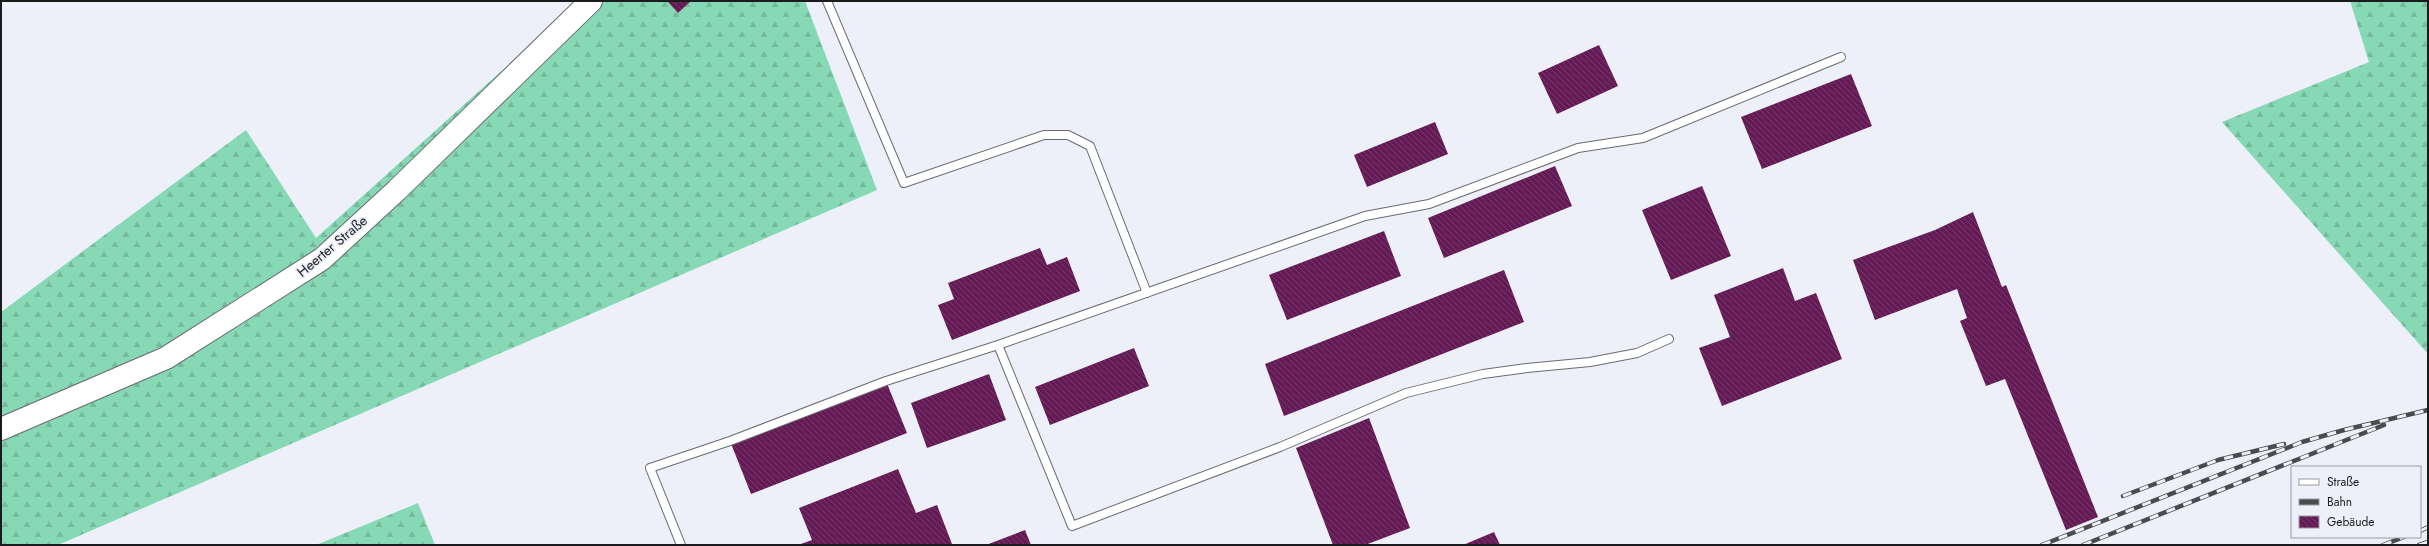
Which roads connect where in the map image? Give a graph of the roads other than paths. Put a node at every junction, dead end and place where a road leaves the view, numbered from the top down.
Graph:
1 (591, 1) edge
2 (828, 1) edge
3 (1841, 57) dead end
4 (1147, 293) junction
5 (1669, 339) dead end
6 (998, 345) junction
7 (1, 429) edge
8 (681, 545) edge

1 - 7 main road, Heerter Straße
2 - 4 lane
3 - 4 lane
4 - 6 lane
5 - 6 lane
6 - 8 lane

